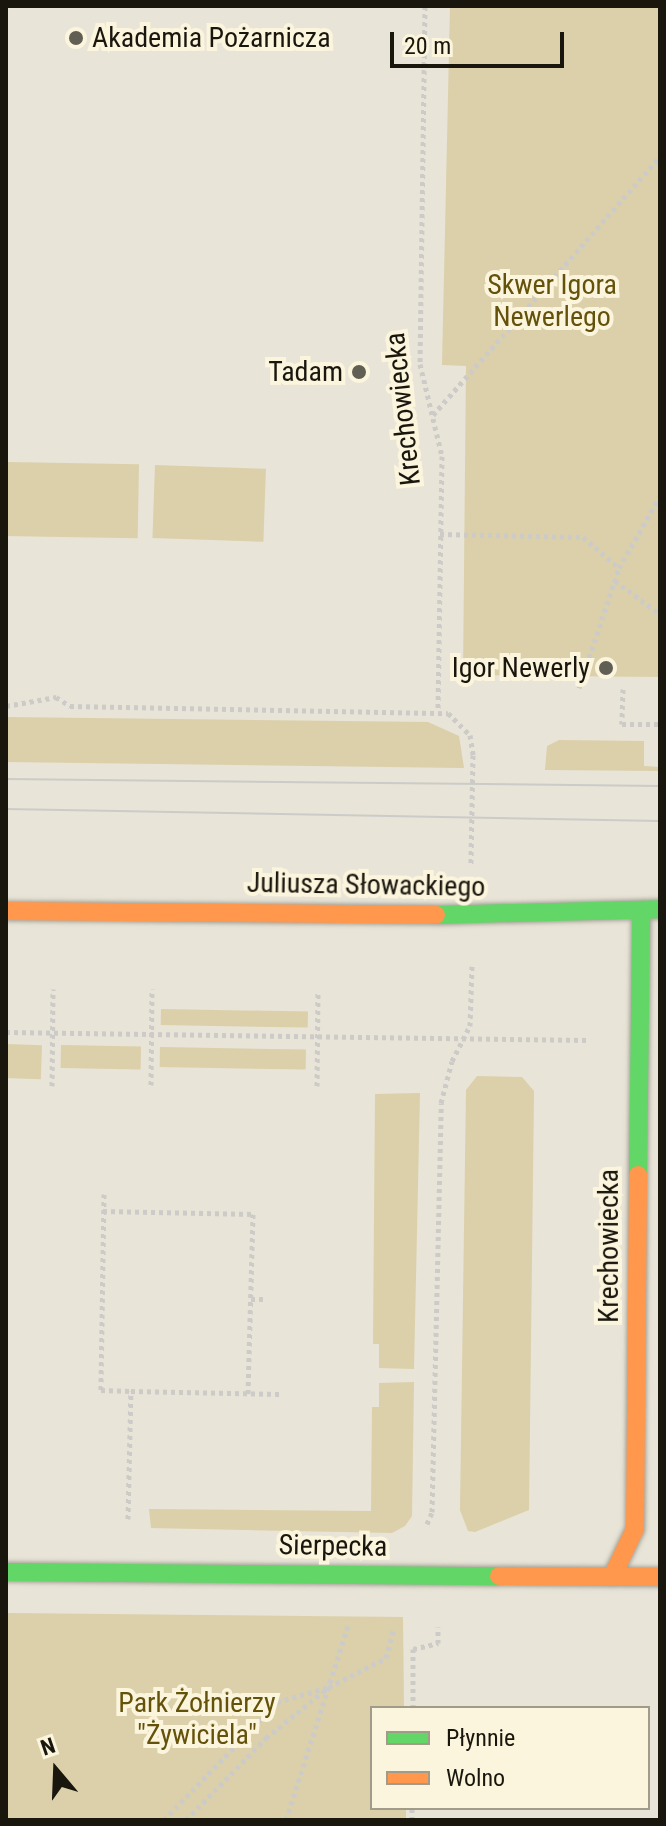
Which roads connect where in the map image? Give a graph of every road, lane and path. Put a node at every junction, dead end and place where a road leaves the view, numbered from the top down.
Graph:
1 (425, 6) edge
2 (660, 157) edge
3 (433, 415) junction
4 (660, 496) edge
5 (440, 534) junction
6 (619, 568) junction
7 (615, 581) junction
8 (660, 614) edge
9 (579, 688) dead end
10 (623, 689) dead end
11 (6, 706) edge
12 (438, 710) junction
13 (660, 724) edge
14 (471, 857) dead end
15 (6, 900) edge
16 (71, 909) junction
17 (651, 910) edge
18 (6, 911) edge
19 (472, 962) dead end
20 (53, 989) dead end
21 (152, 989) dead end
22 (318, 993) dead end
23 (6, 1032) edge
24 (52, 1033) junction
25 (151, 1034) junction
26 (318, 1037) junction
27 (466, 1039) junction
28 (596, 1040) dead end
29 (151, 1085) dead end
30 (52, 1086) dead end
31 (317, 1086) dead end
32 (104, 1194) dead end
33 (103, 1211) junction
34 (251, 1299) junction
35 (266, 1299) dead end
36 (131, 1391) junction
37 (248, 1394) junction
38 (279, 1394) dead end
39 (128, 1509) dead end
40 (6, 1572) edge
41 (407, 1575) junction
42 (441, 1576) junction
43 (612, 1577) junction
44 (660, 1577) edge
45 (329, 1687) junction
46 (413, 1706) edge
47 (164, 1820) edge
48 (186, 1820) edge
49 (286, 1820) edge

1 - 3 path, Krechowiecka
2 - 3 path
3 - 5 path, Krechowiecka
4 - 6 path
5 - 6 path
5 - 12 path, Krechowiecka
6 - 7 path
7 - 8 path
7 - 9 path
10 - 13 path
11 - 12 path
12 - 14 path
15 - 16 street, Juliusza Słowackiego
16 - 17 street, Juliusza Słowackiego
16 - 18 street, Juliusza Słowackiego
17 - 43 street, Krechowiecka
19 - 27 path
20 - 24 path
21 - 25 path
22 - 26 path
23 - 24 path
24 - 25 path
24 - 30 path
25 - 26 path
25 - 29 path
26 - 27 path
26 - 31 path
27 - 28 path
27 - 41 path
32 - 33 path
33 - 34 path
33 - 36 path
34 - 35 path
34 - 37 path
36 - 37 path
36 - 39 path
37 - 38 path
40 - 41 street, Sierpecka
41 - 42 street, Sierpecka
41 - 45 path
42 - 43 street, Sierpecka
42 - 46 path
43 - 44 street, Sierpecka
45 - 47 path
45 - 48 path
45 - 49 path

